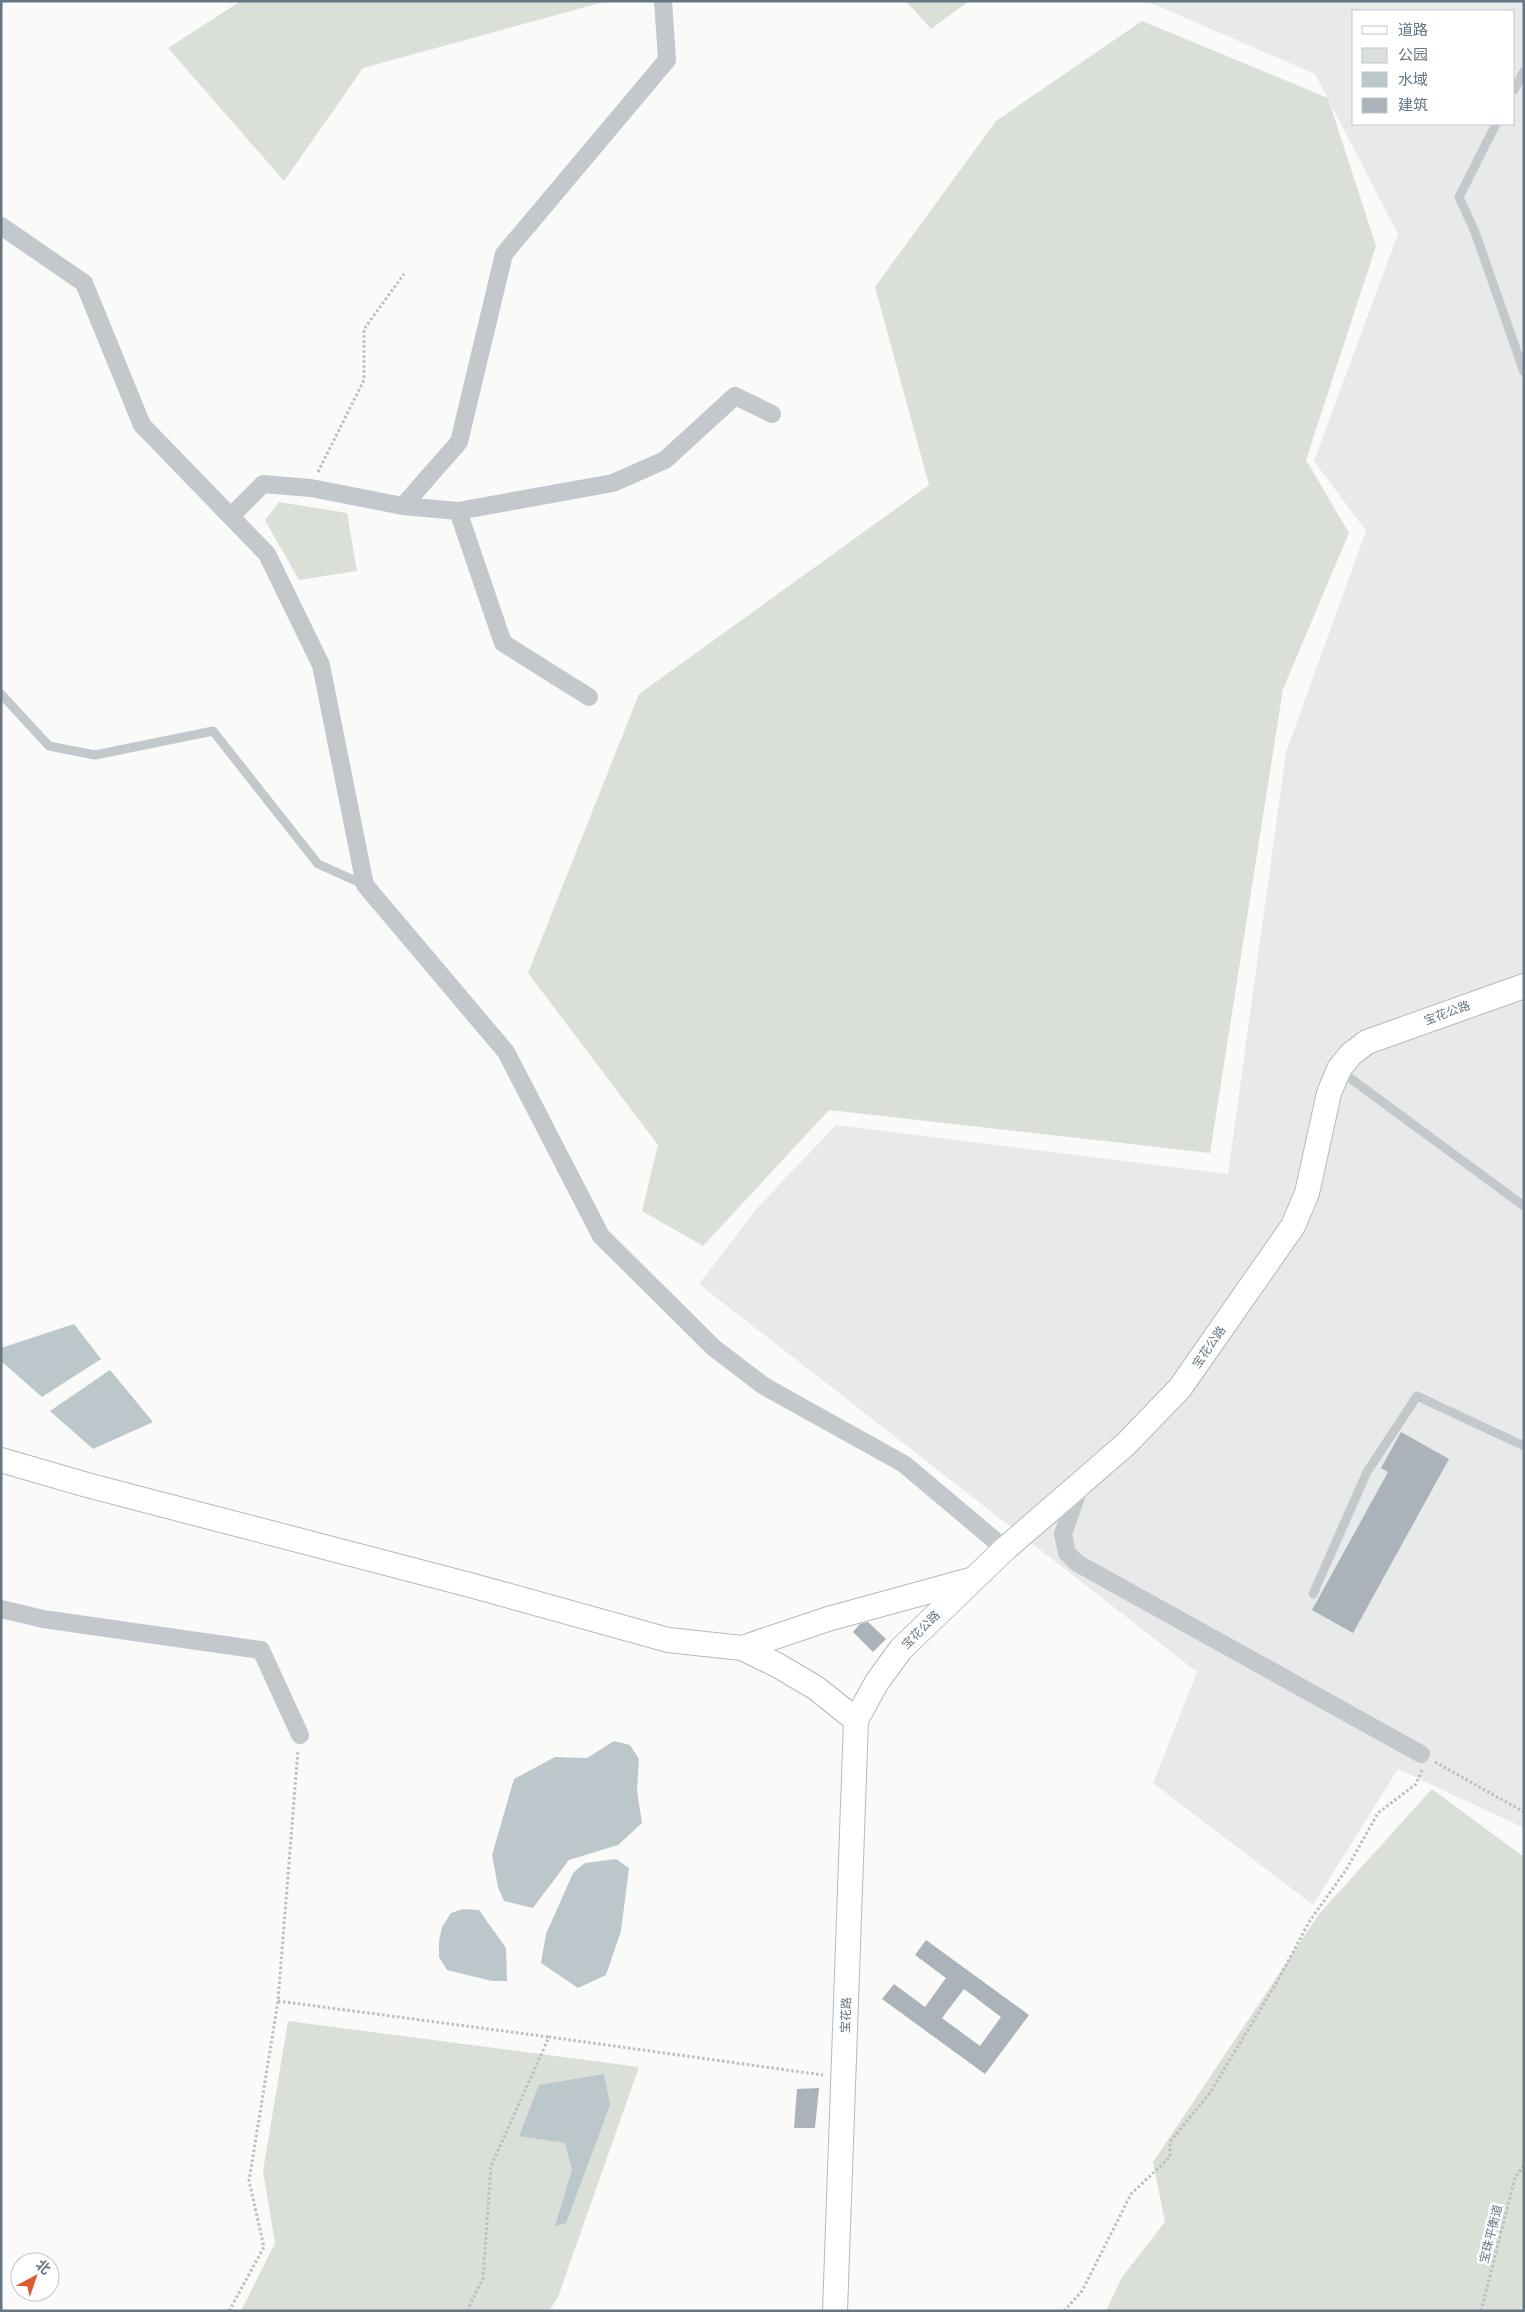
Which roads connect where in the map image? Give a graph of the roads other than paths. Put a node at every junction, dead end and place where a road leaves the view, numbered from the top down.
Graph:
1 (663, 1) edge
2 (1524, 71) edge
3 (1515, 88) edge
4 (1495, 125) edge
5 (1, 226) edge
6 (1524, 372) edge
7 (772, 414) dead end
8 (403, 506) junction
9 (458, 511) junction
10 (230, 516) junction
11 (1, 694) edge
12 (589, 697) dead end
13 (365, 885) junction
14 (1524, 986) edge
15 (1339, 1069) junction
16 (1524, 1206) edge
17 (1524, 1446) edge
18 (1, 1460) edge
19 (1080, 1484) junction
20 (1005, 1549) junction
21 (973, 1579) junction
22 (1313, 1594) dead end
23 (1, 1609) edge
24 (742, 1648) junction
25 (856, 1720) junction
26 (300, 1735) road end
27 (1424, 1756) road end
28 (835, 2311) edge

1 - 8 street
2 - 3 lane
4 - 6 lane
5 - 10 street
7 - 9 street
8 - 9 street
8 - 10 street
9 - 12 street
10 - 13 street
11 - 13 lane
13 - 20 street
14 - 15 street, 宝花公路
15 - 16 lane
15 - 19 street, 宝花公路
17 - 22 lane
18 - 24 street
19 - 20 street, 宝花公路
19 - 27 street
20 - 21 street, 宝花公路
21 - 24 street
21 - 25 street, 宝花公路
23 - 26 street
24 - 25 street
25 - 28 street, 宝花路

